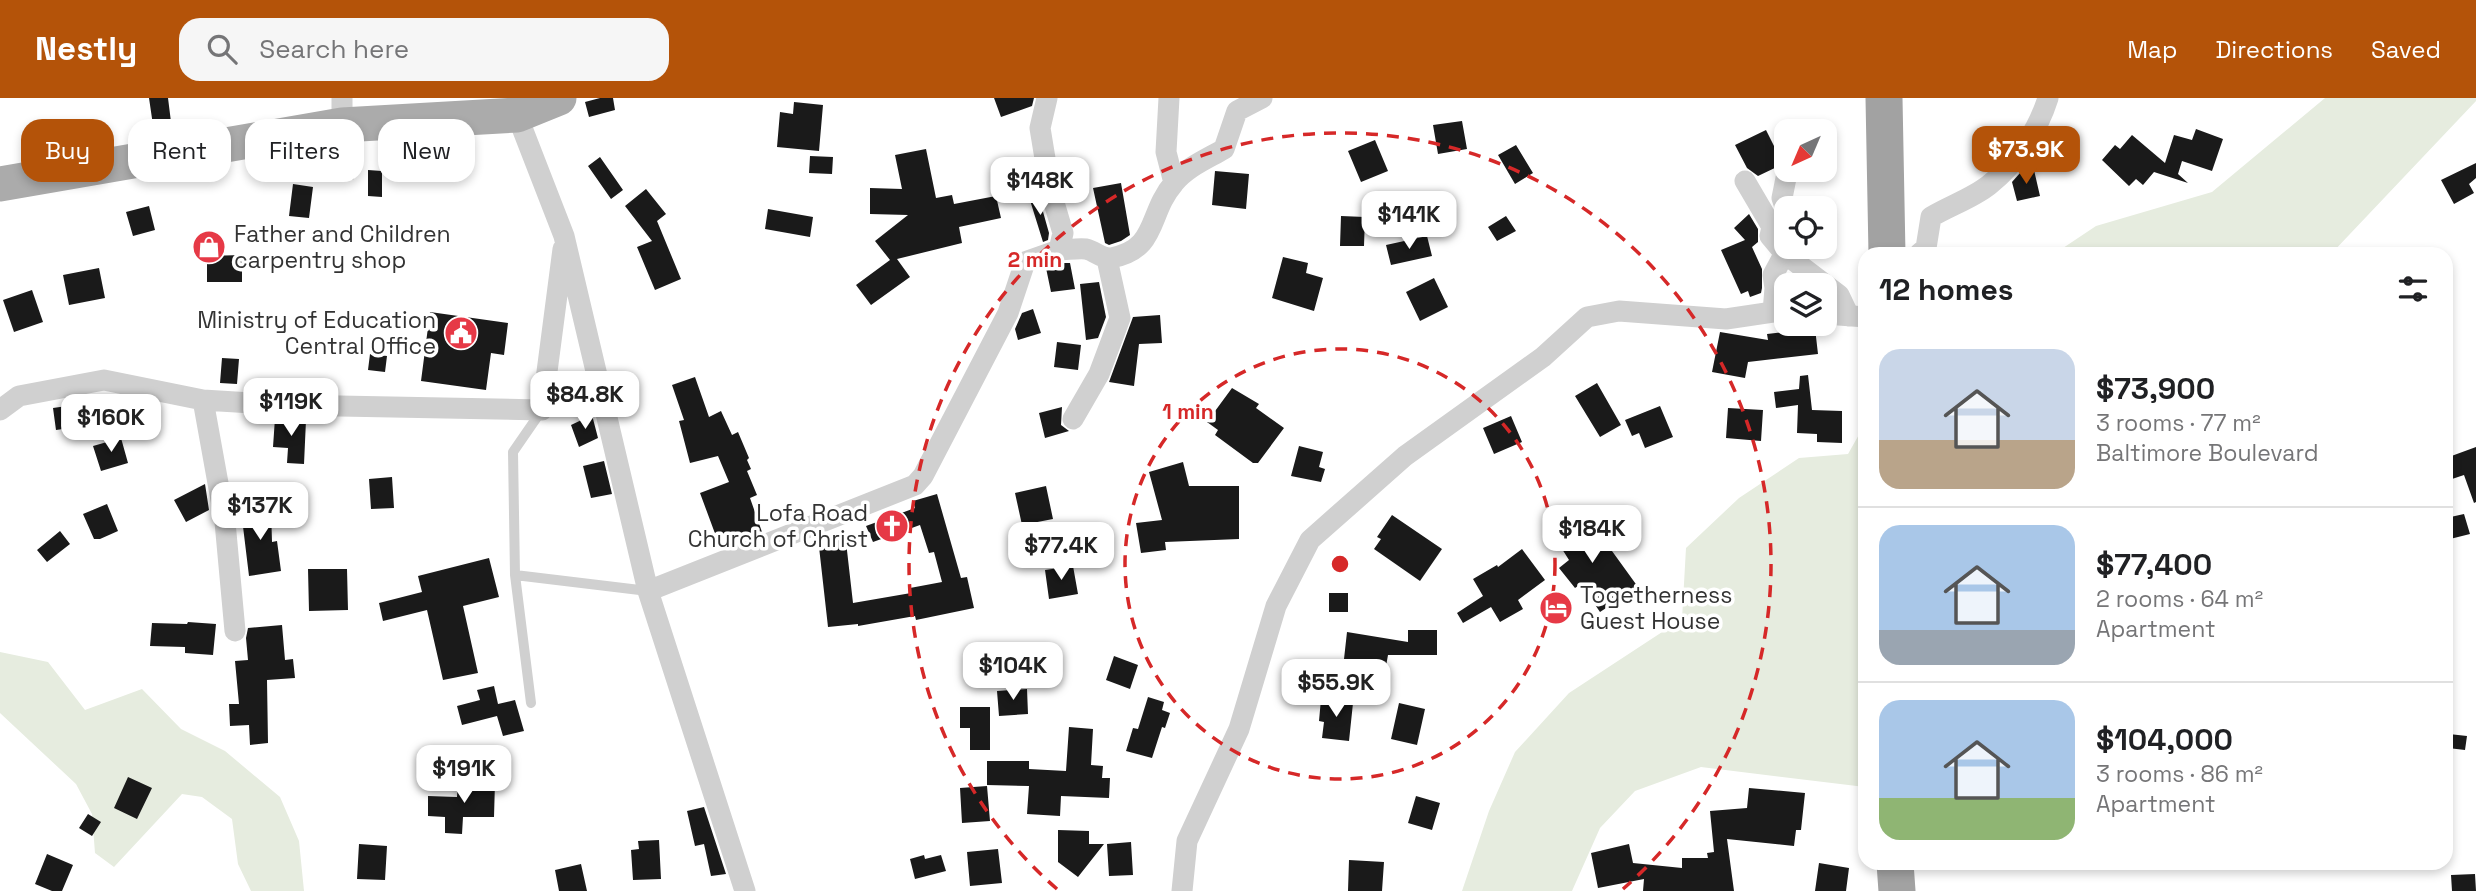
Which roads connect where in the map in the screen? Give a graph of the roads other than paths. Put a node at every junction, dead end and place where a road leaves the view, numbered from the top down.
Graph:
1 (559, 98) edge
2 (1047, 98) edge
3 (1169, 98) edge
4 (1262, 98) edge
5 (1884, 98) edge
6 (2048, 98) edge
7 (342, 112) edge
8 (517, 114) junction
9 (1745, 181) dead end
10 (1174, 183) junction
11 (0, 184) edge
12 (564, 236) junction
13 (1774, 240) edge
14 (1887, 247) edge
15 (1926, 247) edge
16 (1059, 250) junction
17 (1107, 259) junction
18 (1797, 259) edge
19 (1774, 313) edge
20 (1837, 315) edge
21 (1857, 316) edge
22 (203, 400) junction
23 (0, 410) edge
24 (542, 410) junction
25 (1073, 419) dead end
26 (515, 575) junction
27 (648, 591) junction
28 (235, 631) dead end
29 (531, 702) dead end
30 (1896, 870) edge
31 (745, 891) edge
32 (1182, 891) edge
33 (1897, 891) edge

1 - 8 main road
2 - 16 street
3 - 10 street
4 - 10 street
5 - 14 highway
6 - 15 street
7 - 8 main road
7 - 11 main road
8 - 12 street
9 - 13 street
10 - 17 street
12 - 24 street
12 - 27 street
16 - 17 street
16 - 27 street
17 - 25 street
18 - 21 street
19 - 32 street
20 - 21 street
22 - 23 street
22 - 24 street
22 - 28 street
24 - 26 lane
26 - 27 lane
26 - 29 lane
27 - 31 street
30 - 33 highway

